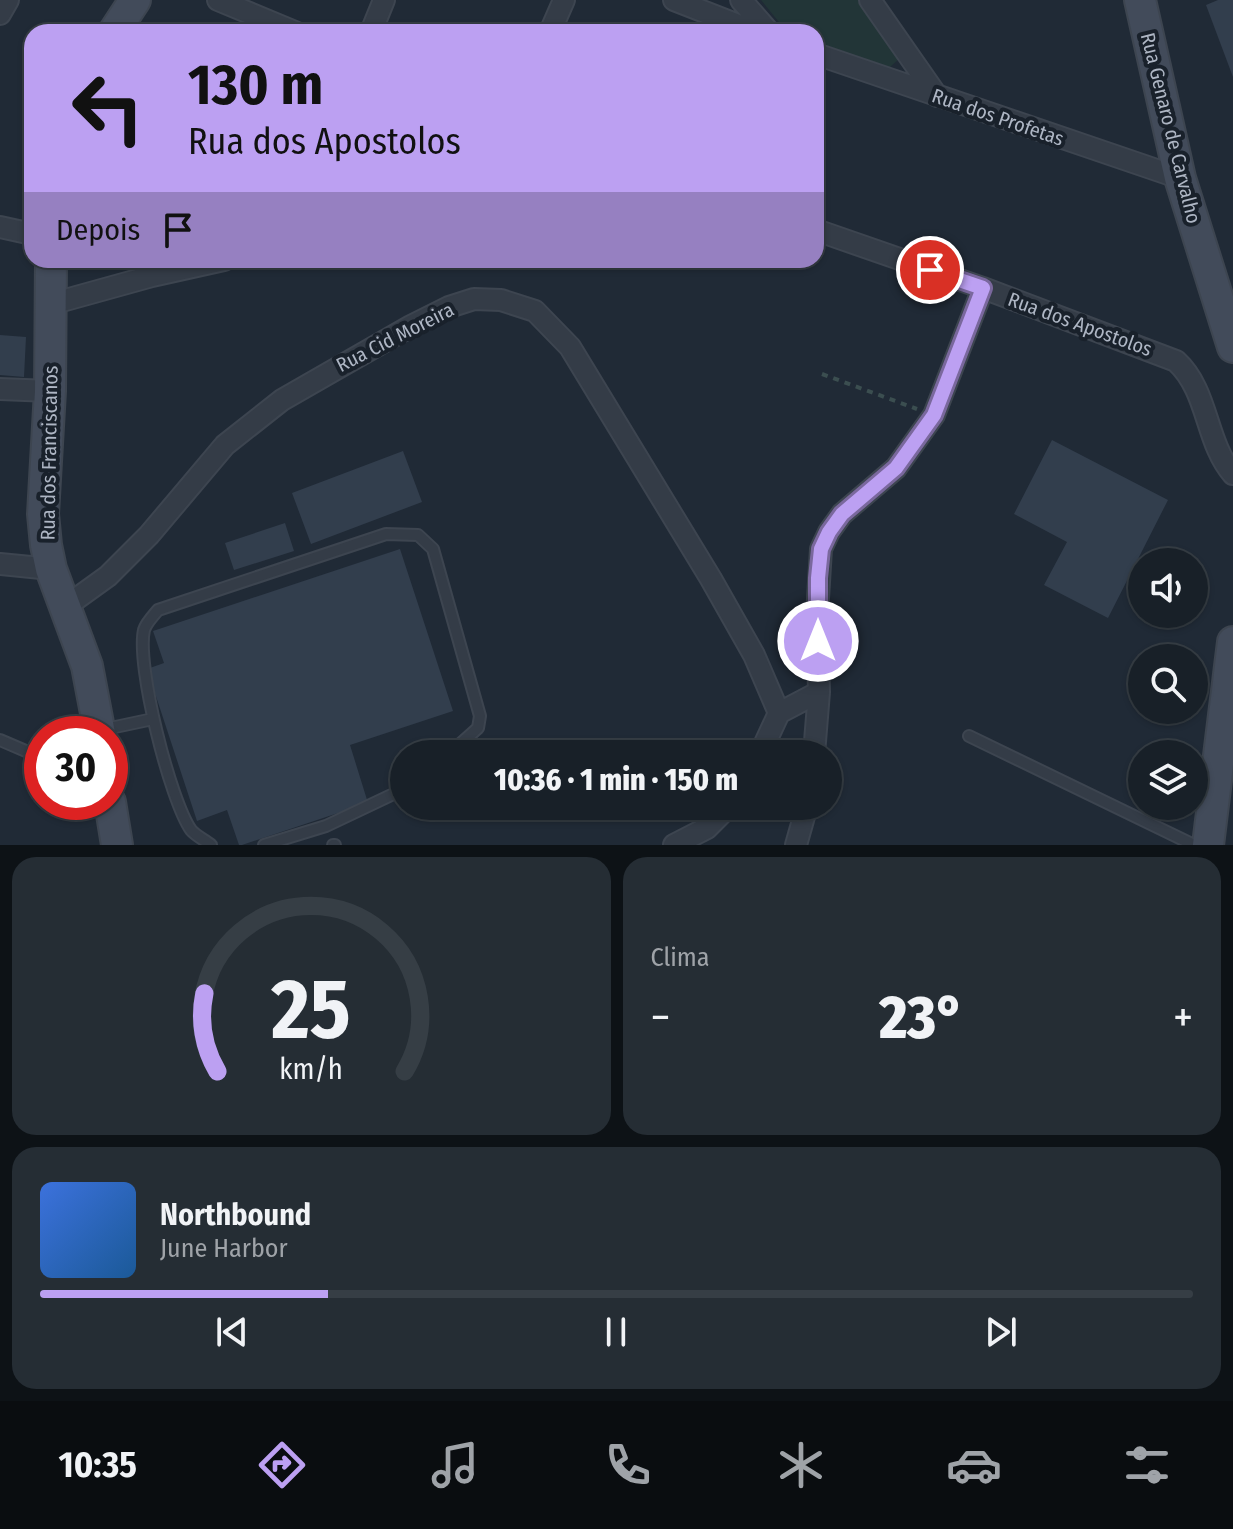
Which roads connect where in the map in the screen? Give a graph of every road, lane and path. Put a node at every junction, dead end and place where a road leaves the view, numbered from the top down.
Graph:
1 (8, 0) edge
2 (135, 0) edge
3 (218, 0) edge
4 (384, 0) edge
5 (564, 0) edge
6 (674, 0) edge
7 (741, 0) edge
8 (870, 0) edge
9 (1140, 0) edge
10 (0, 14) edge
11 (119, 24) edge
12 (276, 24) edge
13 (374, 24) edge
14 (554, 24) edge
15 (736, 24) edge
16 (762, 24) edge
17 (824, 57) edge
18 (937, 96) junction
19 (1180, 178) junction
20 (0, 227) edge
21 (24, 232) edge
22 (824, 233) edge
23 (51, 268) edge
24 (188, 268) edge
25 (983, 288) junction
26 (51, 304) junction
27 (1233, 347) edge
28 (822, 374) dead end
29 (0, 389) edge
30 (50, 391) junction
31 (934, 415) junction
32 (1233, 474) edge
33 (0, 564) edge
34 (51, 569) junction
35 (65, 607) junction
36 (1232, 653) edge
37 (819, 692) junction
38 (779, 713) junction
39 (96, 716) edge
40 (153, 719) junction
41 (128, 725) edge
42 (969, 736) dead end
43 (0, 740) edge
44 (465, 740) edge
45 (766, 740) edge
46 (815, 740) edge
47 (24, 750) edge
48 (390, 796) edge
49 (113, 820) edge
50 (715, 820) edge
51 (803, 820) edge
52 (117, 845) edge
53 (211, 845) edge
54 (264, 845) edge
55 (674, 845) edge
56 (796, 845) edge
57 (1194, 845) edge
58 (1208, 845) edge

1 - 10 street
2 - 11 street
3 - 12 street
4 - 13 street
5 - 14 street
6 - 15 street
7 - 16 street
8 - 18 street
9 - 19 street, Rua Genaro de Carvalho
17 - 18 street, Rua dos Profetas
18 - 19 street, Rua dos Profetas
19 - 27 street, Rua Genaro de Carvalho
20 - 21 street
22 - 25 street, Rua dos Apostolos
23 - 26 street, Rua dos Franciscanos
24 - 26 street
25 - 31 street
25 - 32 street, Rua dos Apostolos
26 - 30 street, Rua dos Franciscanos
28 - 31 path
29 - 30 street
30 - 34 street, Rua dos Franciscanos
31 - 37 street
33 - 34 street
34 - 35 street, Rua dos Franciscanos
35 - 38 street, Rua Cid Moreira
35 - 39 street, Rua dos Franciscanos
36 - 58 street
37 - 38 street
37 - 46 street
38 - 45 street
40 - 41 lane
40 - 44 lane
40 - 53 lane
42 - 57 lane
43 - 47 lane
48 - 54 lane
49 - 52 street
50 - 55 street
51 - 56 street

